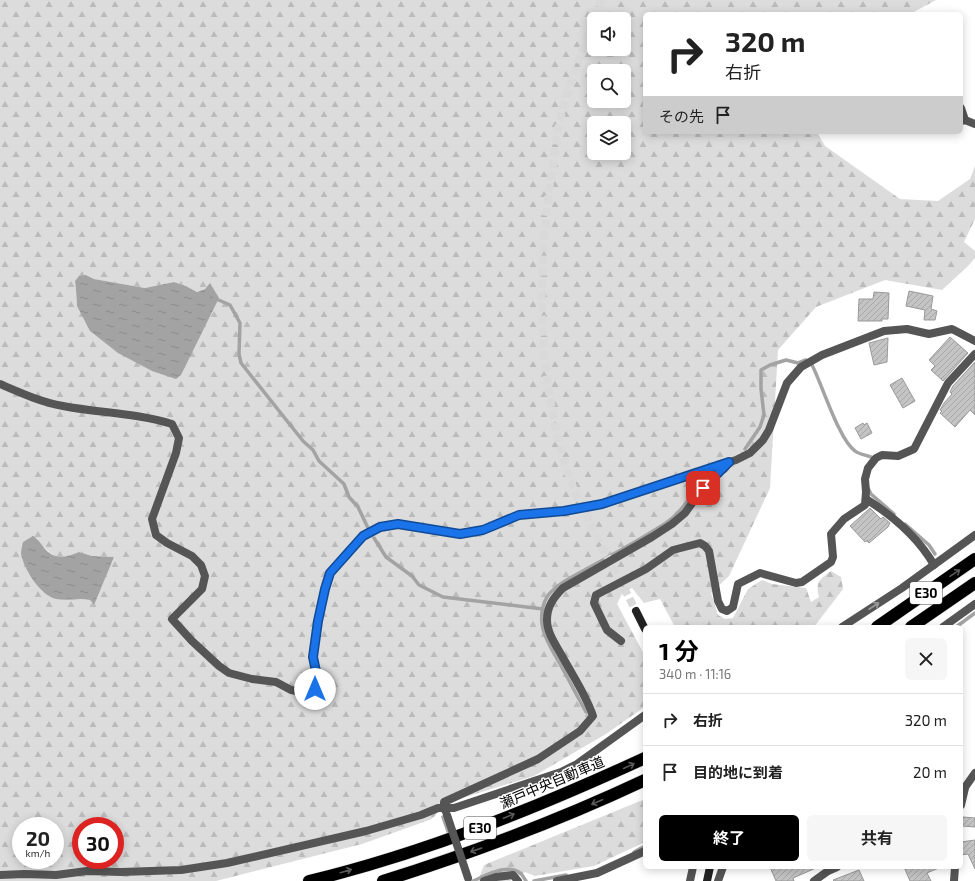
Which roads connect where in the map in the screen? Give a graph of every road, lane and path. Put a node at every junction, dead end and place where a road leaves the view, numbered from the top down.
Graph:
1 (963, 120) edge
2 (975, 124) edge
3 (975, 341) edge
4 (975, 354) edge
5 (0, 384) edge
6 (729, 462) junction
7 (866, 499) junction
8 (975, 535) edge
9 (975, 559) edge
10 (934, 565) junction
11 (975, 583) edge
12 (975, 604) edge
13 (636, 611) tunnel mouth
14 (643, 625) edge
15 (845, 625) edge
16 (880, 625) edge
17 (913, 625) edge
18 (947, 625) edge
19 (621, 641) dead end
20 (643, 716) edge
21 (643, 759) edge
22 (975, 773) edge
23 (643, 781) edge
24 (963, 790) edge
25 (445, 812) junction
26 (643, 851) edge
27 (693, 869) edge
28 (710, 869) edge
29 (722, 869) edge
30 (832, 869) edge
31 (956, 869) edge
32 (0, 875) edge
33 (469, 879) edge
34 (517, 880) edge
35 (309, 881) edge
36 (383, 881) edge
37 (484, 881) edge
38 (557, 881) edge
39 (690, 881) edge
40 (707, 881) edge
41 (718, 881) edge
42 (814, 881) edge
43 (954, 881) edge

1 - 2 street
3 - 6 street
4 - 7 street
5 - 6 street
6 - 25 street
7 - 10 street
7 - 19 street
8 - 10 street
16 -> 9 highway, E30
15 -> 10 street
11 - 17 highway, E30
12 - 18 street
13 - 14 street
20 - 25 street
35 -> 21 highway, 瀬戸中央自動車道 / E30
22 - 24 street
23 -> 36 highway, E30
25 - 32 street
25 - 33 street, bridge
26 - 38 street
27 - 39 street
28 - 40 street
29 - 41 street
30 - 42 street
31 - 43 street
34 - 37 street

